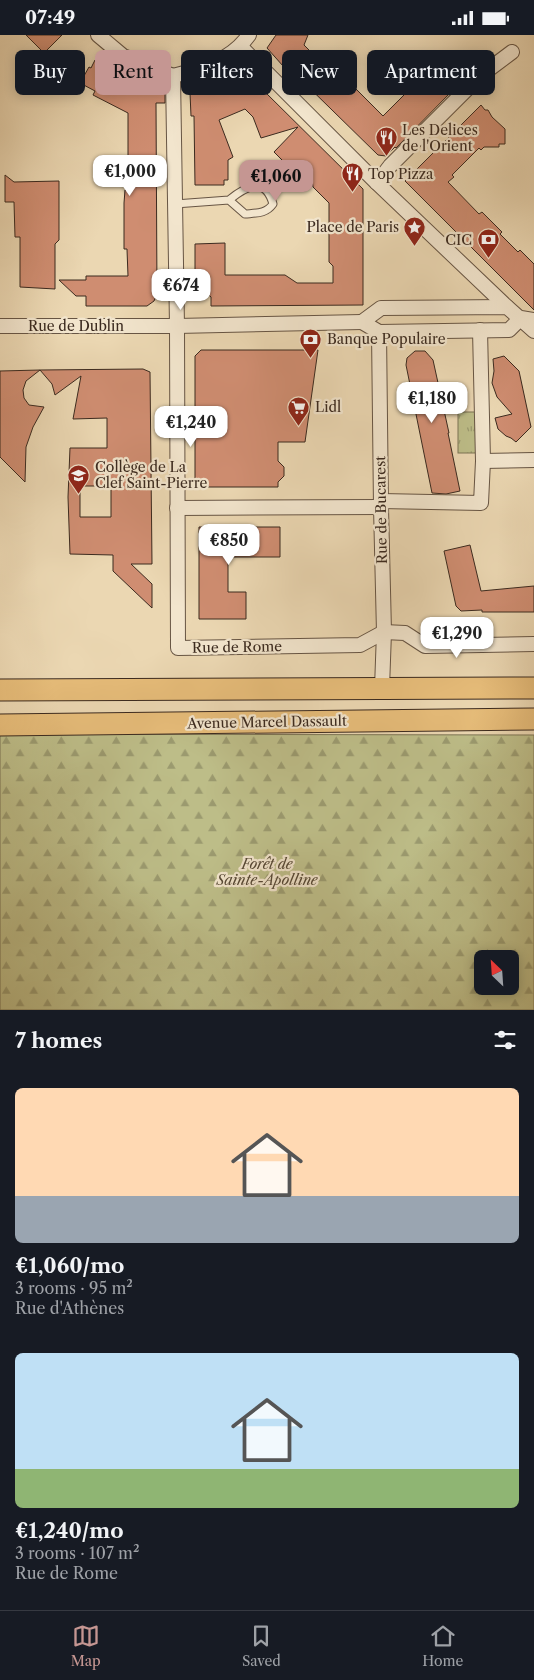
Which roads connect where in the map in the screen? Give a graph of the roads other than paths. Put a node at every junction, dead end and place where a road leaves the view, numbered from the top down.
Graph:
1 (98, 35) edge
2 (245, 41) edge
3 (512, 52) dead end
4 (173, 76) junction
5 (377, 183) junction
6 (229, 200) junction
7 (175, 204) junction
8 (507, 307) junction
9 (528, 319) edge
10 (362, 322) junction
11 (0, 326) edge
12 (177, 326) junction
13 (480, 330) junction
14 (534, 331) edge
15 (379, 332) junction
16 (534, 460) edge
17 (483, 461) junction
18 (380, 504) junction
19 (177, 508) junction
20 (384, 632) junction
21 (534, 644) edge
22 (382, 688) junction
23 (534, 688) edge
24 (0, 690) edge
25 (534, 719) edge
26 (0, 725) edge

1 - 4 street
2 - 4 street
2 - 5 street
3 - 5 street
4 - 7 street, Rue de Rome
5 - 8 street
6 - 6 lane
6 - 7 lane
7 - 12 street, Rue de Rome
8 - 9 street
8 - 10 street
9 - 13 street
9 - 14 street
10 - 12 street, Rue de Dublin
10 - 15 street
11 - 12 street, Rue de Dublin
12 - 19 street, Rue de Rome
13 - 15 street
13 - 17 street
15 - 18 street, Rue de Bucarest
16 - 17 street
17 - 18 street
18 - 19 street
18 - 20 street, Rue de Bucarest
19 - 20 street, Rue de Rome
20 - 21 street
20 - 22 street, Rue de Bucarest
22 - 23 main road
22 - 24 main road
25 - 26 main road, Avenue Marcel Dassault

